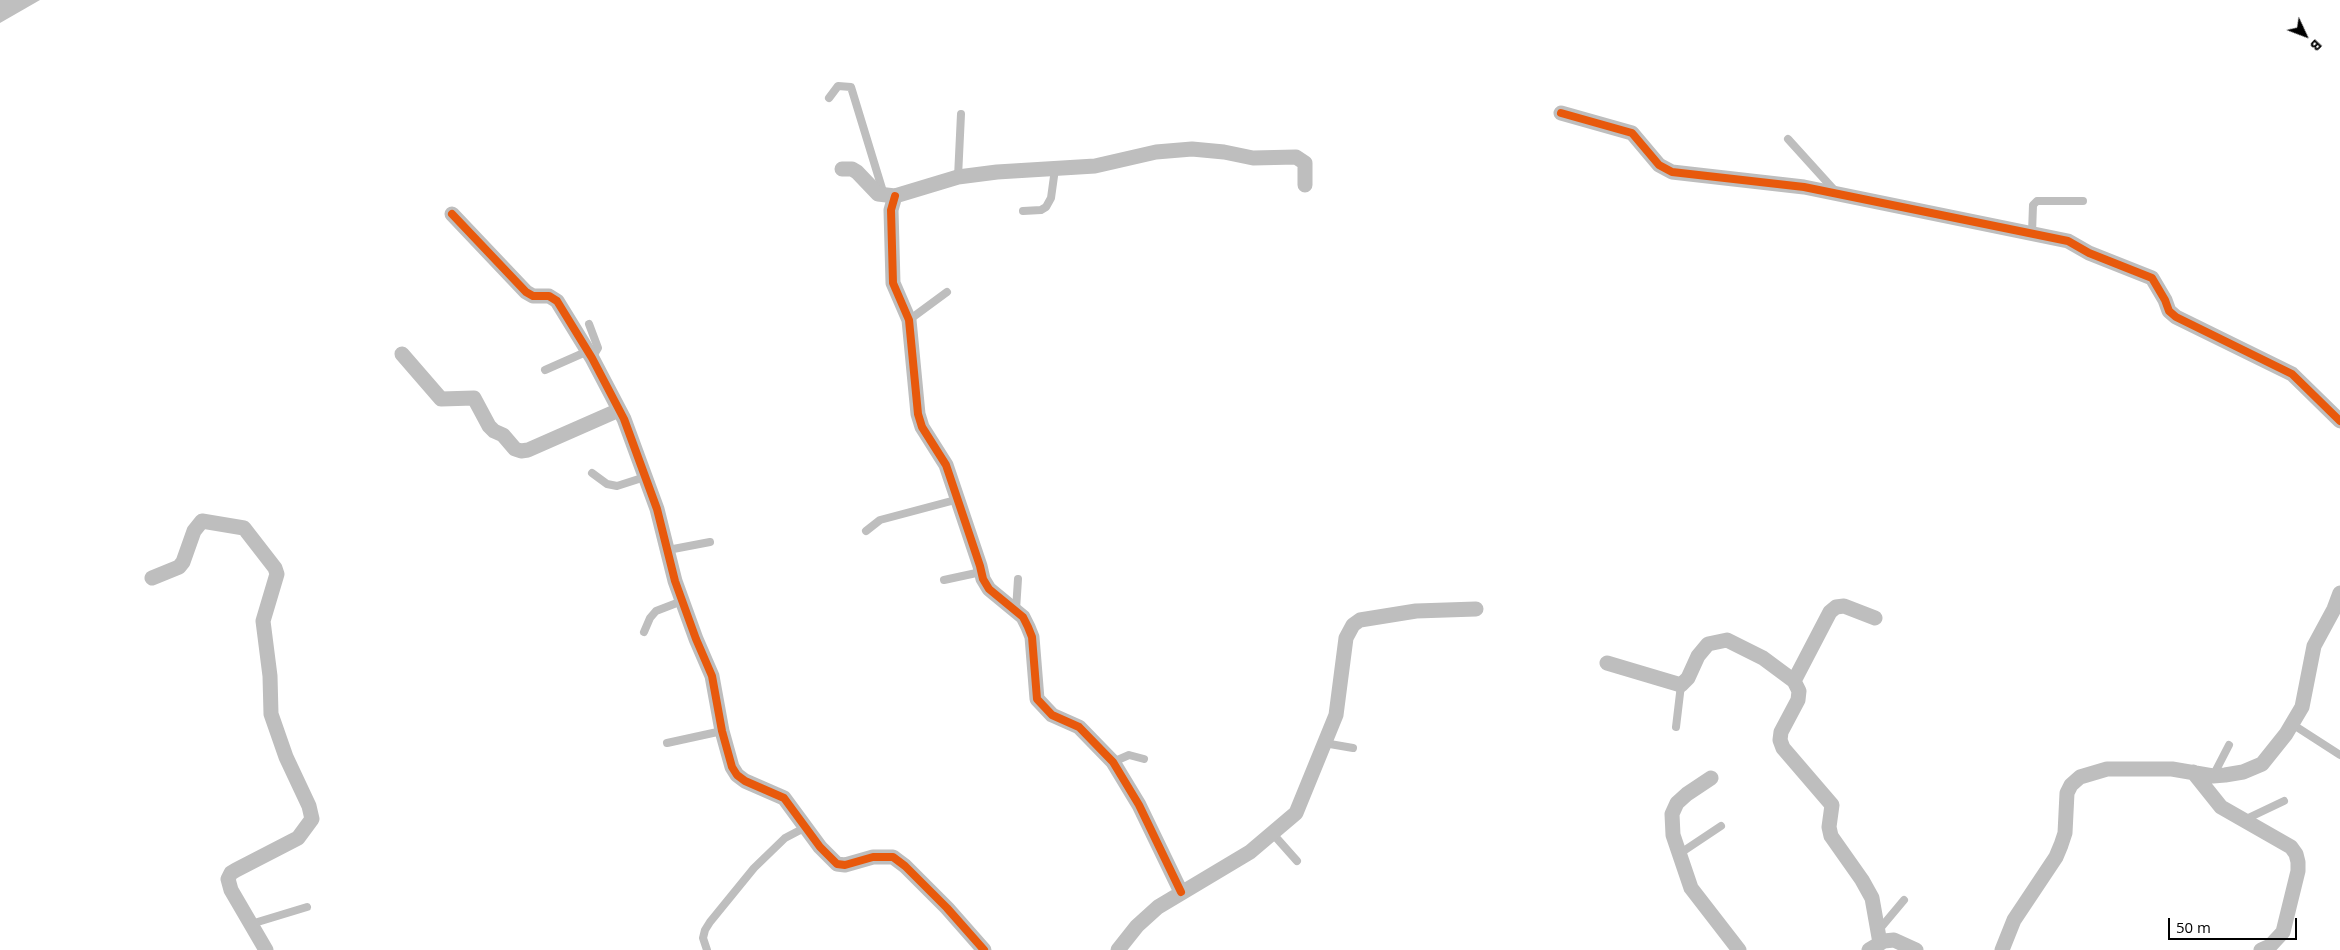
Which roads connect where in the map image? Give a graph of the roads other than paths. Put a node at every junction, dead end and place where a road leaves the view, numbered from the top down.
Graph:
1 (829, 98) dead end
2 (1560, 113) dead end
3 (961, 114) dead end
4 (1788, 139) dead end
5 (842, 169) dead end
6 (1054, 169) junction
7 (958, 177) junction
8 (1305, 185) dead end
9 (1837, 193) junction
10 (890, 196) junction
11 (2083, 201) dead end
12 (1022, 211) dead end
13 (452, 214) dead end
14 (2032, 233) junction
15 (947, 292) dead end
16 (909, 320) junction
17 (589, 324) dead end
18 (402, 354) dead end
19 (590, 355) junction
20 (545, 370) dead end
21 (619, 410) junction
22 (2340, 421) edge
23 (592, 473) dead end
24 (645, 478) junction
25 (958, 499) junction
26 (866, 531) dead end
27 (710, 542) dead end
28 (668, 550) junction
29 (981, 572) junction
30 (152, 578) dead end
31 (1018, 579) dead end
32 (944, 580) dead end
33 (2340, 593) edge
34 (682, 601) junction
35 (1476, 609) dead end
36 (1016, 610) junction
37 (1875, 618) dead end
38 (644, 632) dead end
39 (1607, 663) dead end
40 (1794, 681) junction
41 (1682, 685) junction
42 (2292, 724) junction
43 (1676, 727) dead end
44 (722, 731) junction
45 (667, 742) dead end
46 (1324, 743) junction
47 (2229, 745) dead end
48 (1352, 748) dead end
49 (2340, 755) edge
50 (1144, 759) dead end
51 (1113, 762) junction
52 (2194, 772) junction
53 (2213, 776) junction
54 (1711, 778) dead end
55 (2284, 801) dead end
56 (2242, 821) junction
57 (1721, 826) dead end
58 (806, 828) junction
59 (1273, 834) junction
60 (1678, 854) junction
61 (1297, 861) dead end
62 (1181, 892) junction
63 (1904, 900) dead end
64 (307, 907) dead end
65 (251, 924) junction
66 (1876, 941) edge
67 (266, 950) edge
68 (707, 950) edge
69 (984, 950) edge
70 (1118, 950) edge
71 (1739, 950) edge
72 (1916, 950) edge
73 (2002, 950) edge
74 (2261, 950) edge

1 - 10 lane
2 - 9 street
3 - 7 lane
4 - 9 lane
5 - 10 street
6 - 7 street
6 - 8 street
6 - 12 lane
7 - 10 street
9 - 14 street
10 - 16 street
11 - 14 lane
13 - 19 street
14 - 22 street
15 - 16 lane
16 - 25 street
17 - 19 lane
18 - 21 street
19 - 20 lane
19 - 21 street
21 - 24 street
23 - 24 lane
24 - 28 street
25 - 26 lane
25 - 29 street
27 - 28 lane
28 - 34 street
29 - 32 lane
29 - 36 street
30 - 65 street
31 - 36 lane
33 - 42 street
34 - 38 lane
34 - 44 street
35 - 46 street
36 - 51 street
37 - 40 street
39 - 41 street
40 - 41 street
40 - 66 street
41 - 43 lane
42 - 49 lane
42 - 53 street
44 - 45 lane
44 - 58 street
46 - 48 lane
46 - 59 street
47 - 53 lane
50 - 51 lane
51 - 62 street
52 - 53 street
52 - 56 street
52 - 73 street
54 - 60 street
55 - 56 lane
56 - 74 street
57 - 60 lane
58 - 68 lane
58 - 69 street
59 - 61 lane
59 - 62 street
60 - 71 street
62 - 70 street
63 - 66 lane
64 - 65 lane
65 - 67 street
66 - 72 street

